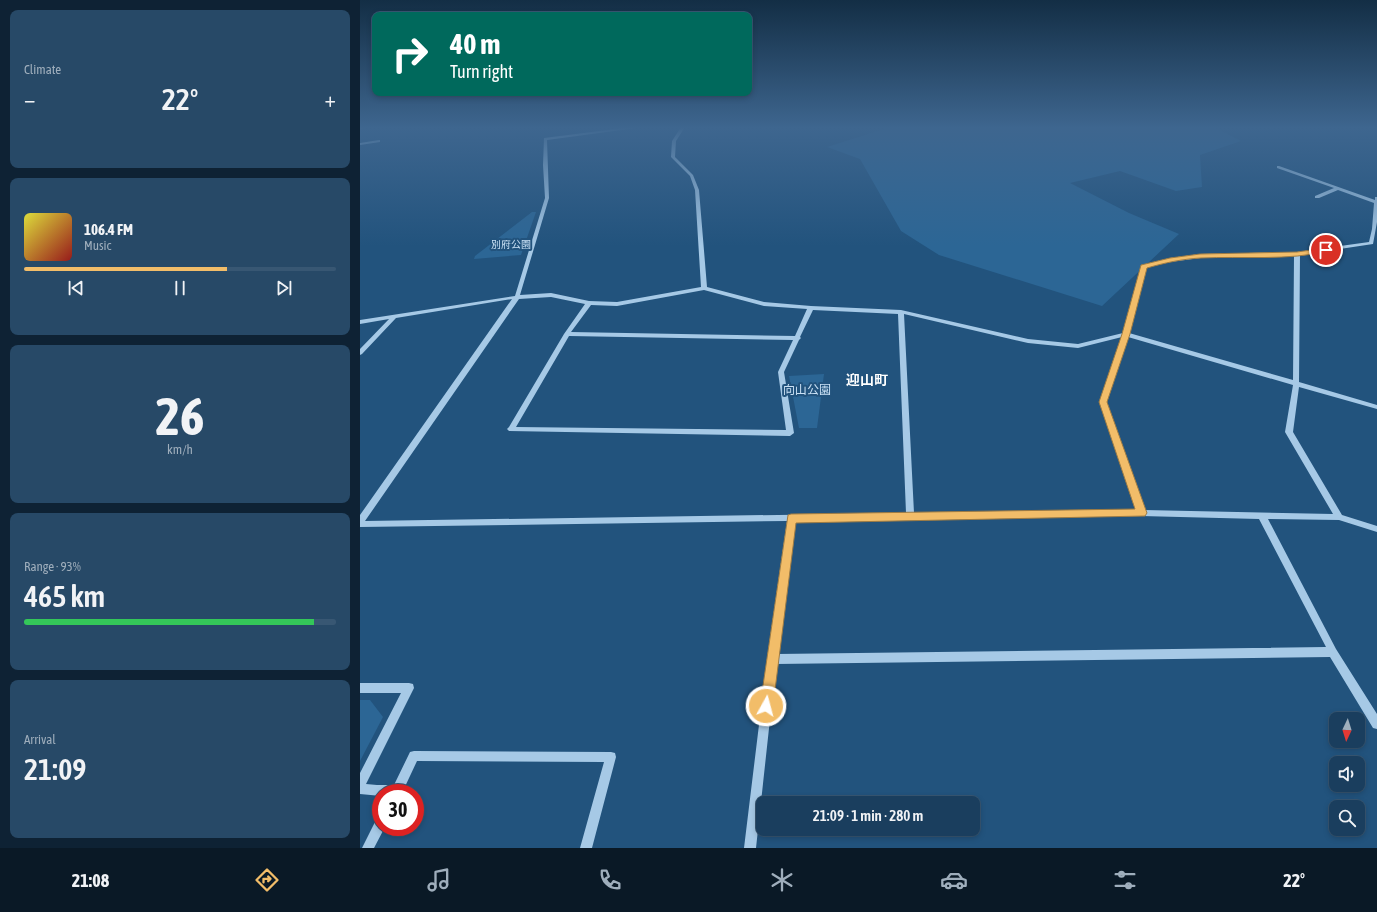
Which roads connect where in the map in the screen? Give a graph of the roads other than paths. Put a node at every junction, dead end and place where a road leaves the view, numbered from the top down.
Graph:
1 (544, 167) edge
2 (683, 167) edge
3 (1278, 167) dead end
4 (1338, 188) junction
5 (1316, 198) dead end
6 (1377, 198) edge
7 (1377, 202) edge
8 (1371, 243) junction
9 (1377, 246) edge
10 (1297, 254) junction
11 (704, 288) junction
12 (517, 297) junction
13 (589, 303) junction
14 (811, 308) junction
15 (901, 312) junction
16 (396, 316) junction
17 (360, 322) edge
18 (567, 334) junction
19 (1126, 334) junction
20 (798, 338) junction
21 (360, 353) edge
22 (1296, 384) junction
23 (1377, 407) edge
24 (1142, 513) junction
25 (910, 516) junction
26 (1262, 516) junction
27 (1339, 517) junction
28 (791, 518) junction
29 (360, 522) edge
30 (1377, 529) edge
31 (1333, 652) junction
32 (772, 659) junction
33 (360, 688) edge
34 (1377, 724) edge
35 (360, 784) edge
36 (400, 784) edge
37 (360, 788) edge
38 (372, 790) edge
39 (374, 836) edge
40 (368, 848) edge
41 (586, 848) edge
42 (750, 848) edge

1 - 12 street
2 - 11 street
3 - 4 street
4 - 5 street
4 - 7 street
6 - 7 street
7 - 8 street
8 - 9 street
8 - 10 street
10 - 19 street
10 - 22 street
11 - 13 street
11 - 14 street
12 - 13 street
12 - 16 street
12 - 29 street
13 - 18 street
14 - 15 street
14 - 20 street
15 - 19 street
15 - 25 street
16 - 17 street
16 - 21 street
18 - 20 street
18 - 20 street
19 - 22 street
19 - 24 street
22 - 23 street
22 - 27 street
24 - 25 street
24 - 26 street
25 - 28 street
26 - 27 street
26 - 31 street
27 - 30 street
28 - 29 street
28 - 32 street
31 - 32 street
31 - 34 street
32 - 42 street
33 - 35 street
36 - 41 street
37 - 38 street
39 - 40 street

